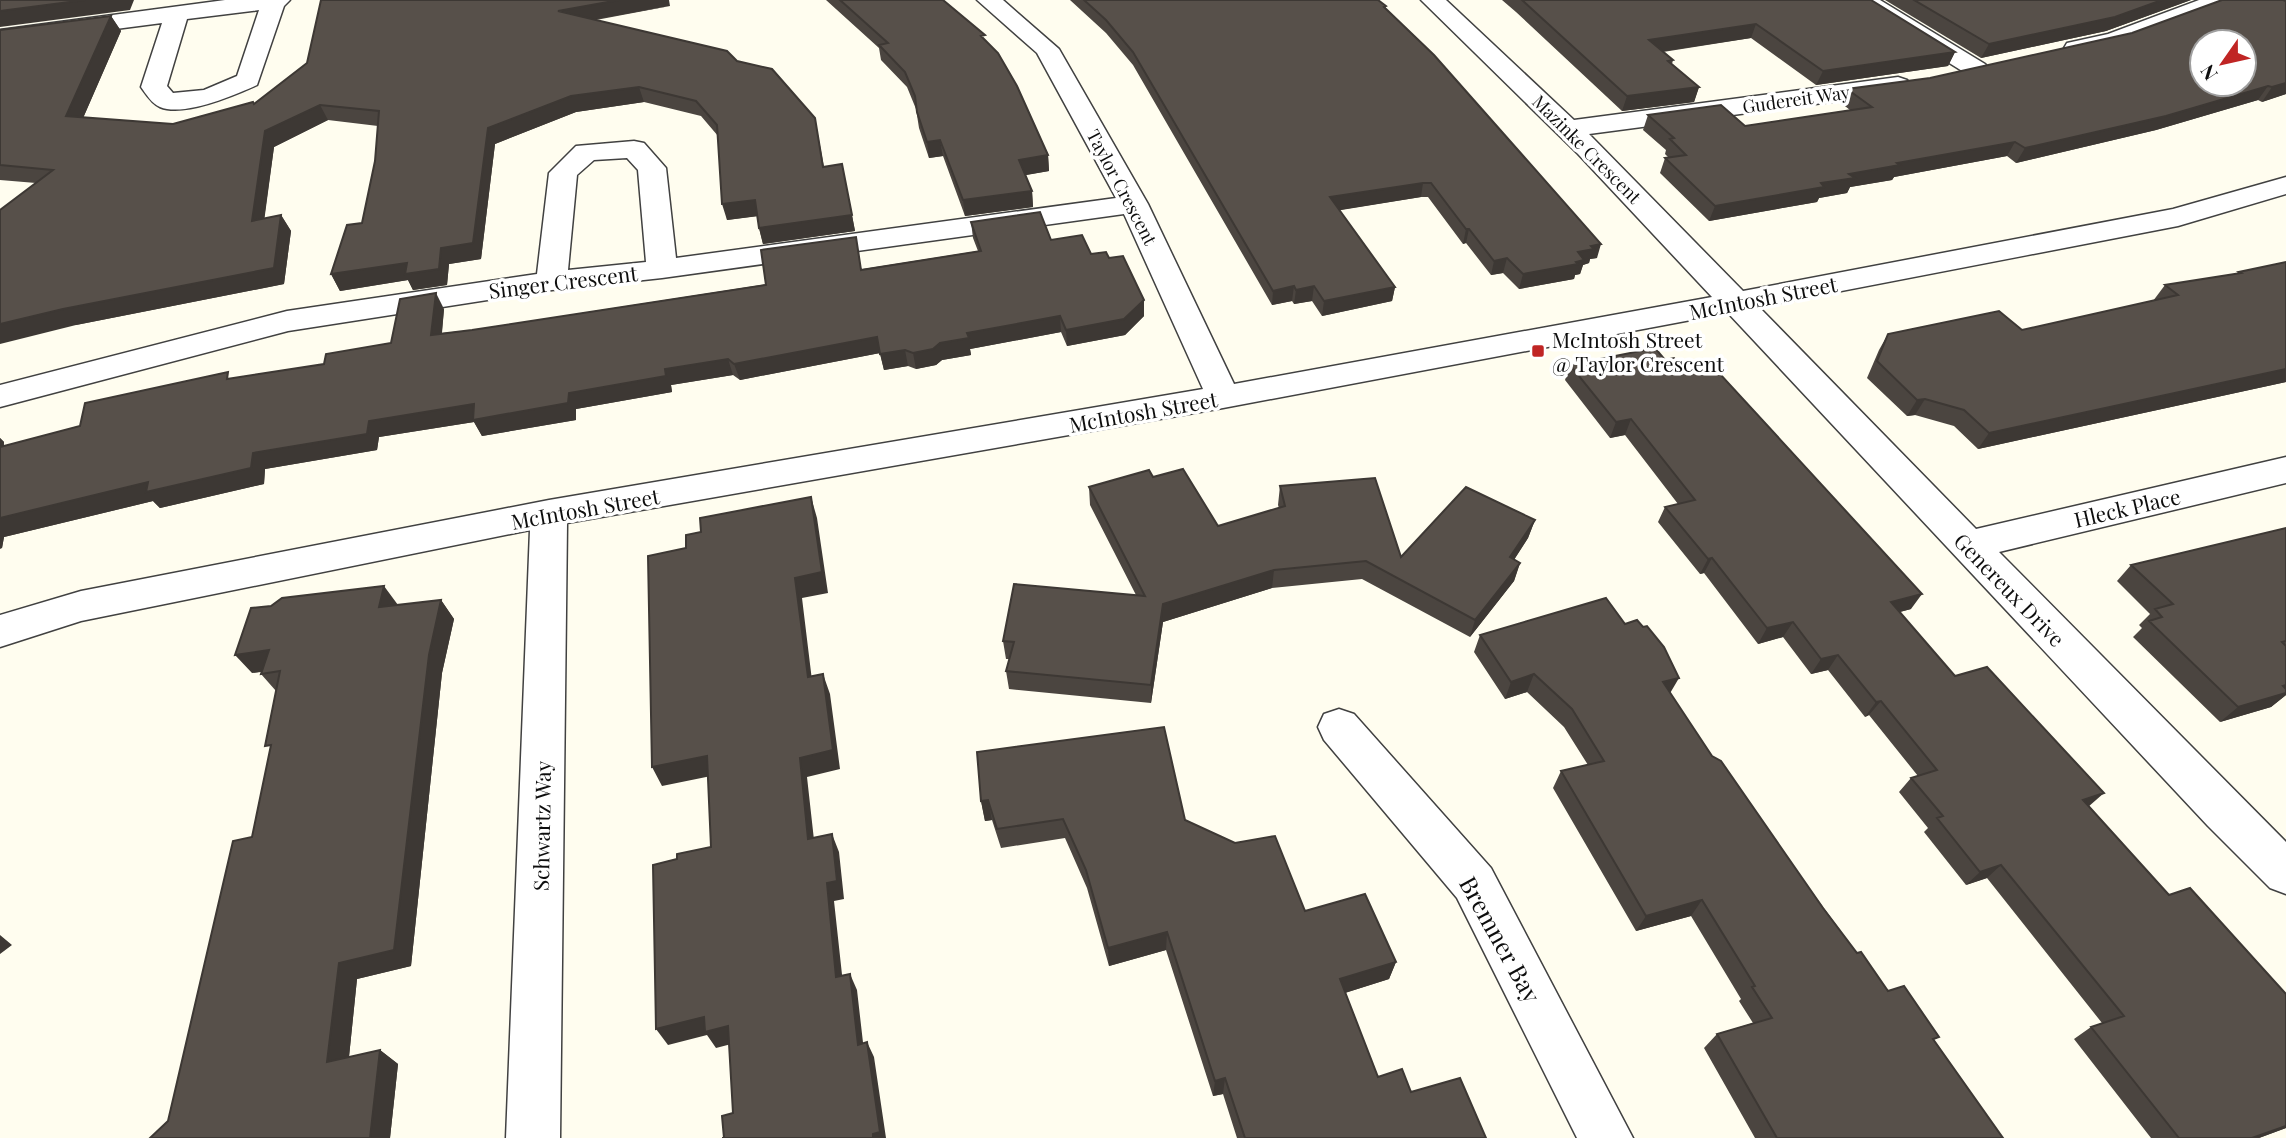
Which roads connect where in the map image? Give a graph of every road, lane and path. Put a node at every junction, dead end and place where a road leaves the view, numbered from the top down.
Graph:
1 (276, 0) edge
2 (989, 0) edge
3 (1433, 0) edge
4 (1864, 0) edge
5 (2221, 0) edge
6 (177, 13) junction
7 (0, 37) edge
8 (2051, 53) edge
9 (2001, 64) edge
10 (1976, 69) junction
11 (1949, 75) edge
12 (1922, 82) edge
13 (1570, 130) junction
14 (2286, 185) edge
15 (1134, 204) junction
16 (662, 269) junction
17 (552, 281) junction
18 (1737, 302) junction
19 (0, 396) edge
20 (1223, 397) junction
21 (2286, 470) edge
22 (549, 513) junction
23 (1968, 545) junction
24 (0, 631) edge
25 (1339, 727) dead end
26 (2286, 873) edge
27 (533, 1138) edge
28 (1606, 1138) edge

1 - 6 street
1 - 6 street
2 - 15 street, Taylor Crescent
3 - 13 street, Mazinke Crescent
4 - 10 street
5 - 8 street
6 - 7 street
9 - 10 street
10 - 11 street
12 - 13 street, Gudereit Way
13 - 18 street, Mazinke Crescent
14 - 18 street, McIntosh Street
15 - 16 street, Singer Crescent
15 - 20 street, Taylor Crescent
16 - 17 street, Singer Crescent
16 - 17 street
17 - 19 street, Singer Crescent
18 - 20 street, McIntosh Street
18 - 23 street, Genereux Drive
20 - 22 street, McIntosh Street
21 - 23 street, Hleck Place
22 - 24 street, McIntosh Street
22 - 27 street, Schwartz Way
23 - 26 street, Genereux Drive
25 - 28 street, Bremner Bay

